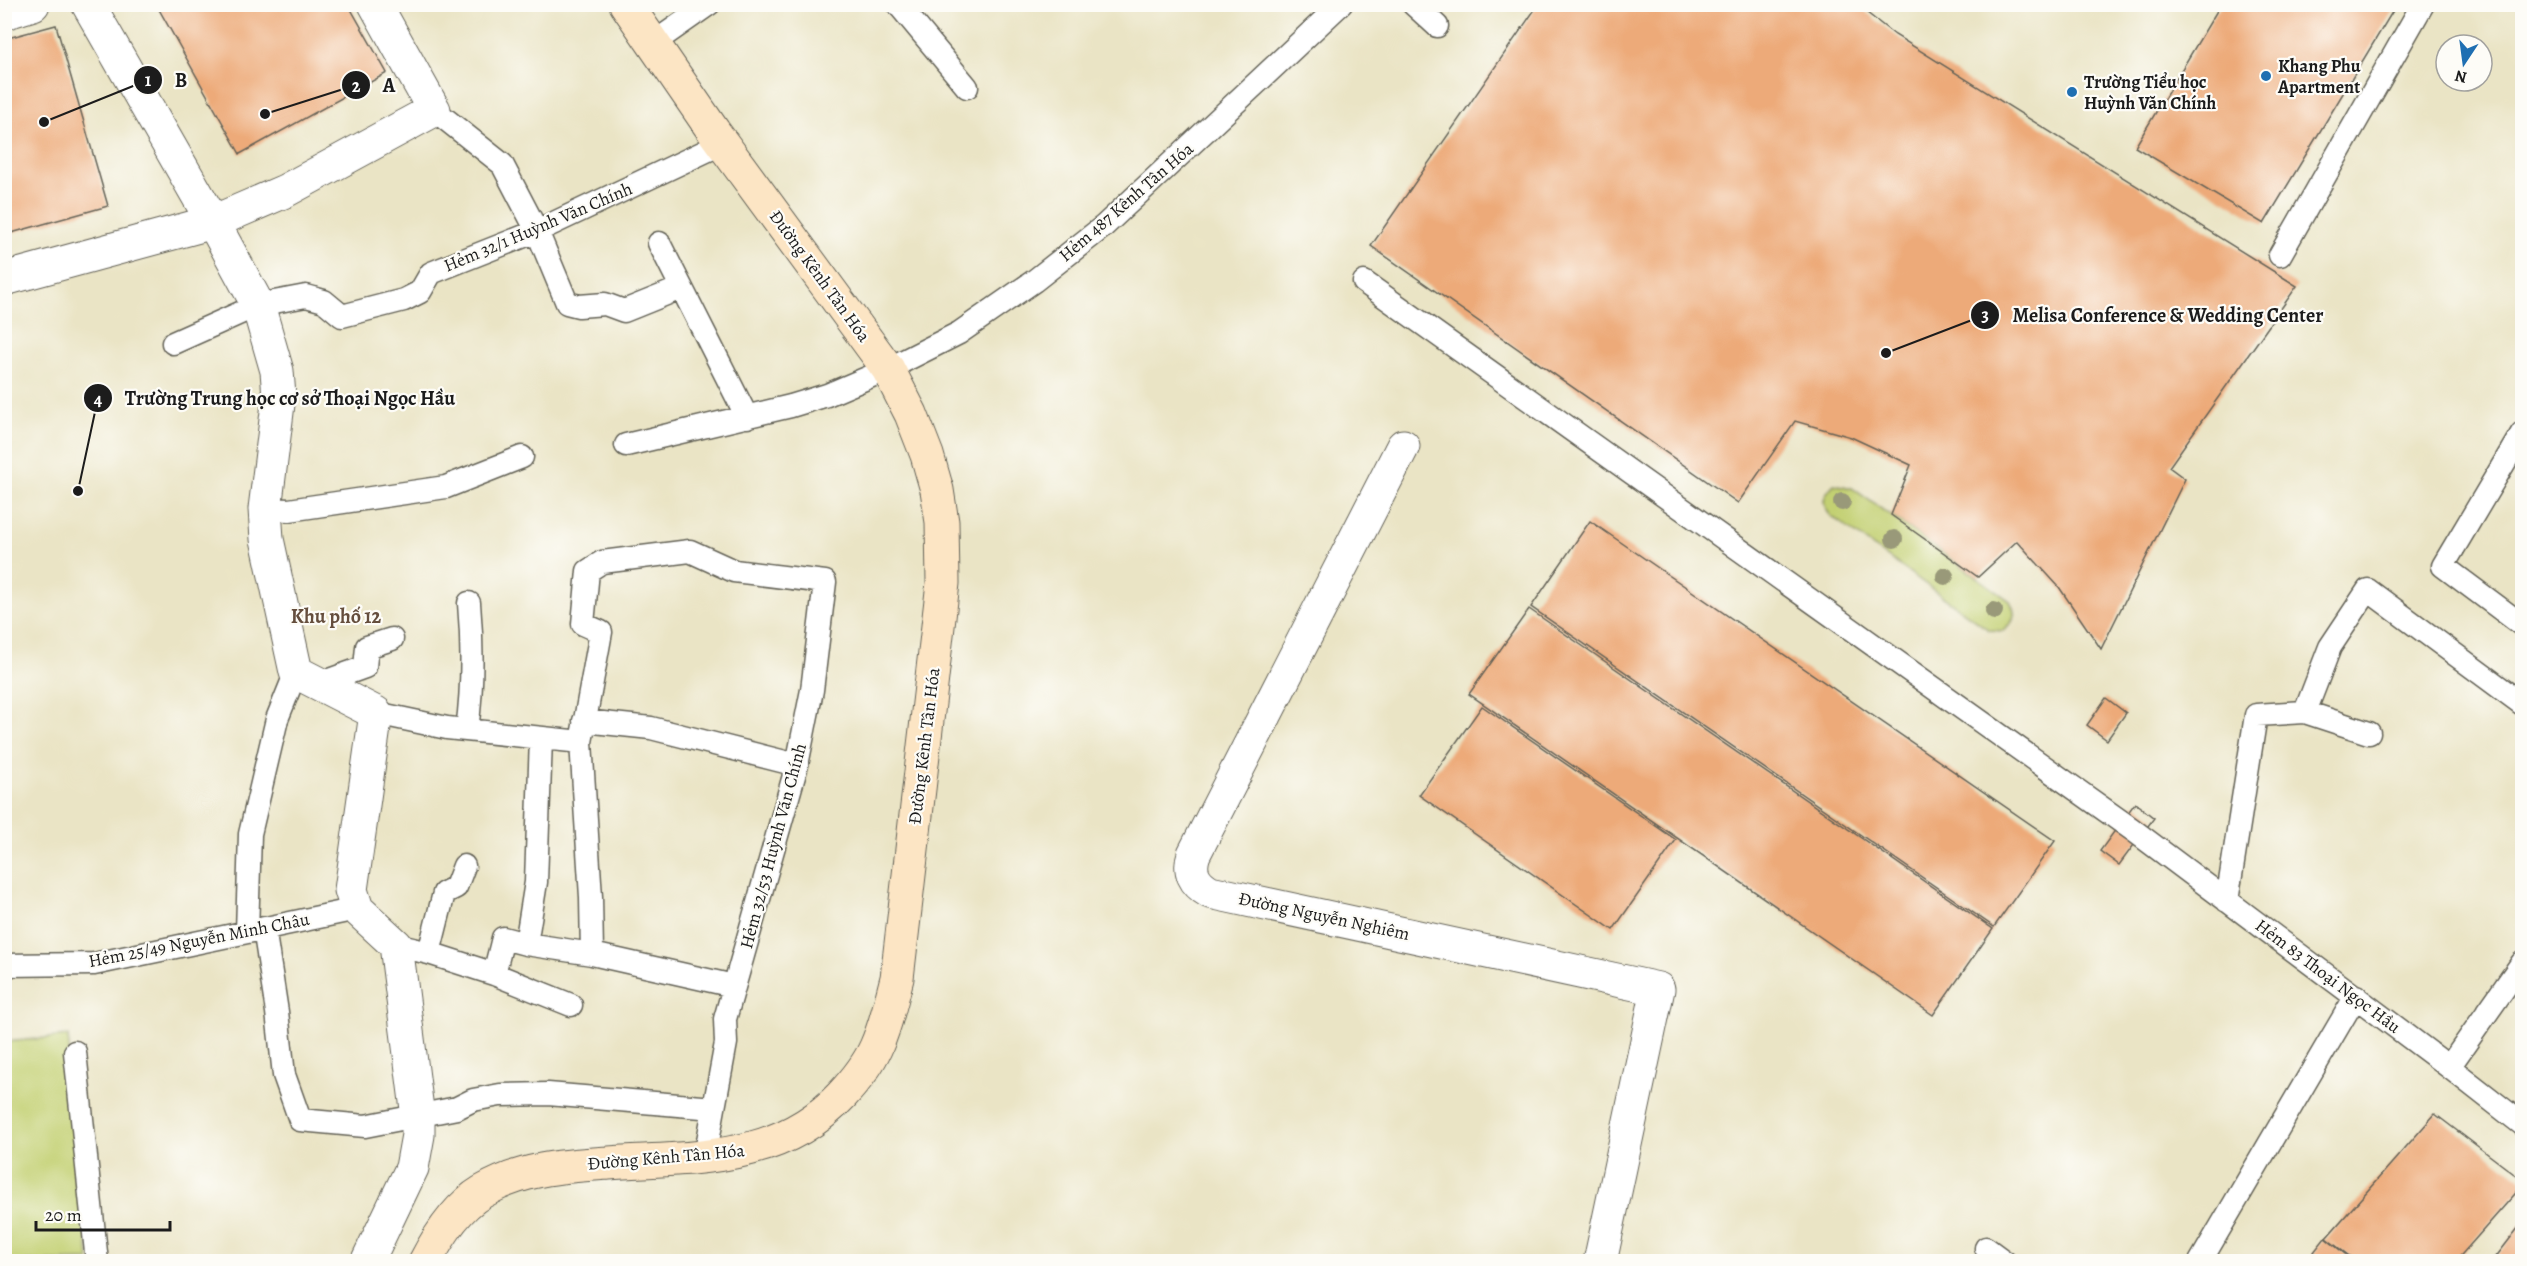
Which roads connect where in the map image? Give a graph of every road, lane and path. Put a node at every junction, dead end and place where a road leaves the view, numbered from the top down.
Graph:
1 (33, 4) edge
2 (88, 4) edge
3 (375, 4) edge
4 (626, 4) edge
5 (709, 4) edge
6 (898, 4) edge
7 (1341, 4) edge
8 (1413, 4) edge
9 (2423, 4) edge
10 (4, 13) edge
11 (1437, 26) dead end
12 (652, 44) junction
13 (967, 87) dead end
14 (434, 110) junction
15 (723, 144) junction
16 (213, 222) junction
17 (537, 231) junction
18 (659, 243) dead end
19 (2280, 255) dead end
20 (4, 279) edge
21 (1364, 282) dead end
22 (681, 288) junction
23 (258, 305) junction
24 (172, 343) dead end
25 (888, 369) junction
26 (747, 417) junction
27 (2523, 433) edge
28 (626, 445) dead end
29 (1403, 446) dead end
30 (522, 457) dead end
31 (265, 509) junction
32 (469, 603) dead end
33 (2523, 626) edge
34 (392, 639) dead end
35 (307, 678) junction
36 (2523, 704) edge
37 (2305, 712) junction
38 (376, 713) junction
39 (467, 730) junction
40 (583, 731) junction
41 (2369, 733) dead end
42 (541, 738) junction
43 (797, 765) junction
44 (464, 866) dead end
45 (2227, 900) junction
46 (357, 909) junction
47 (255, 930) junction
48 (526, 944) junction
49 (396, 945) junction
50 (429, 953) junction
51 (592, 954) junction
52 (2523, 963) edge
53 (4, 966) edge
54 (494, 974) junction
55 (734, 986) junction
56 (2356, 996) junction
57 (571, 1005) dead end
58 (75, 1052) dead end
59 (2449, 1067) junction
60 (714, 1108) junction
61 (418, 1117) junction
62 (2523, 1124) edge
63 (705, 1157) junction
64 (1986, 1248) dead end
65 (97, 1262) edge
66 (367, 1262) edge
67 (425, 1262) edge
68 (1600, 1262) edge
69 (2005, 1262) edge
70 (2200, 1262) edge

1 - 10 street
2 - 16 street
3 - 14 street
4 - 12 street, Đường Kênh Tân Hóa
5 - 12 lane
6 - 13 lane
7 - 25 lane, Hẻm 487 Kênh Tân Hóa
8 - 11 lane
9 - 19 lane
12 - 15 street, Đường Kênh Tân Hóa
14 - 16 street
14 - 17 lane
15 - 17 lane, Hẻm 32/1 Huỳnh Văn Chính
15 - 25 street, Đường Kênh Tân Hóa
16 - 20 street
16 - 23 street
17 - 22 lane
17 - 23 lane, Hẻm 32/1 Huỳnh Văn Chính
18 - 22 lane
21 - 45 lane, Hẻm 83 Thoại Ngọc Hầu
22 - 26 lane
23 - 24 lane, Hẻm 32/1 Huỳnh Văn Chính
23 - 31 street
25 - 26 lane, Hẻm 487 Kênh Tân Hóa
25 - 63 street, Đường Kênh Tân Hóa
26 - 28 lane, Hẻm 487 Kênh Tân Hóa
27 - 33 lane
29 - 68 street, Đường Nguyễn Nghiêm
30 - 31 lane
31 - 35 street
32 - 39 lane
34 - 35 lane
35 - 38 street
35 - 47 lane
36 - 37 lane
37 - 41 lane
37 - 45 lane
38 - 39 lane
38 - 46 street
39 - 42 lane
40 - 42 lane
40 - 43 lane
40 - 43 lane, Hẻm 32/53 Huỳnh Văn Chính
40 - 51 lane
42 - 48 lane
43 - 55 lane, Hẻm 32/53 Huỳnh Văn Chính
44 - 50 lane
45 - 56 lane, Hẻm 83 Thoại Ngọc Hầu
46 - 47 lane, Hẻm 25/49 Nguyễn Minh Châu
46 - 49 street
47 - 53 lane, Hẻm 25/49 Nguyễn Minh Châu
47 - 61 lane
48 - 51 lane
48 - 54 lane
49 - 50 lane
49 - 61 street
50 - 54 lane
51 - 55 lane
52 - 59 lane
54 - 57 lane
55 - 60 lane, Hẻm 32/53 Huỳnh Văn Chính
56 - 59 lane, Hẻm 83 Thoại Ngọc Hầu
56 - 70 lane
58 - 65 lane
59 - 62 lane, Hẻm 83 Thoại Ngọc Hầu
60 - 61 lane
60 - 63 lane, Hẻm 32/53 Huỳnh Văn Chính
61 - 66 street
63 - 67 street, Đường Kênh Tân Hóa
64 - 69 lane

